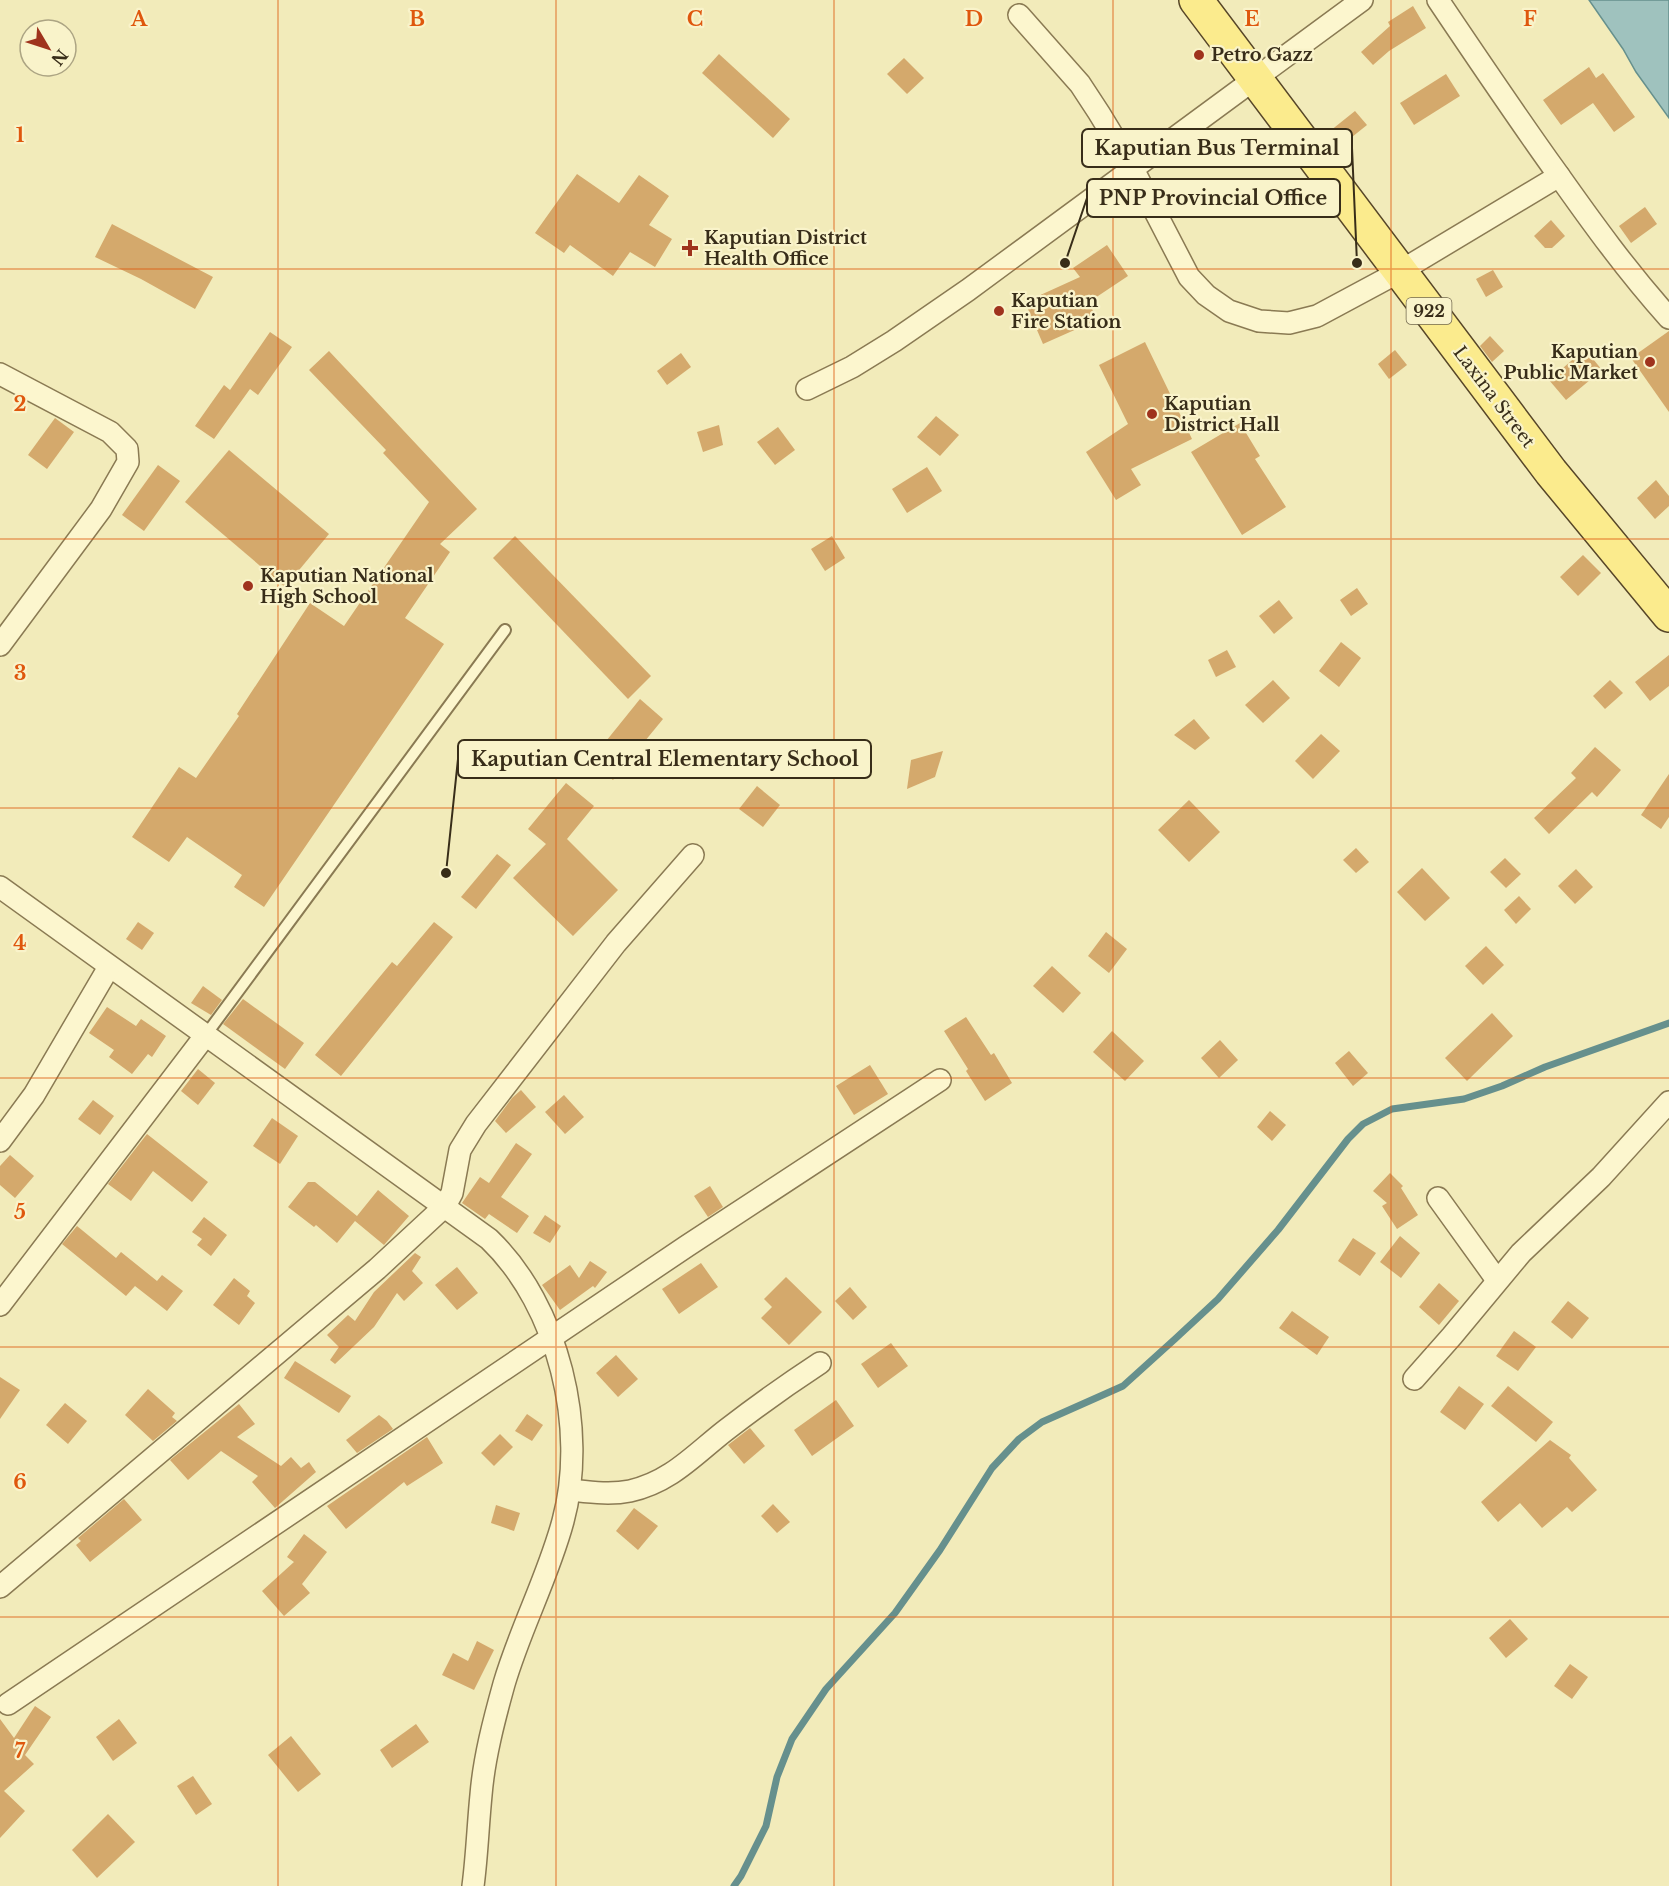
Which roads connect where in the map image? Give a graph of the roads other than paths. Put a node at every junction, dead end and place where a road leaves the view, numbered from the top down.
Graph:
1 (1196, 0) edge
2 (1362, 0) edge
3 (1438, 0) edge
4 (1020, 15) dead end
5 (1256, 79) junction
6 (1133, 169) junction
7 (1559, 177) junction
8 (1399, 272) junction
9 (1669, 318) edge
10 (0, 374) edge
11 (807, 389) dead end
12 (1669, 615) edge
13 (505, 630) dead end
14 (0, 645) edge
15 (693, 855) dead end
16 (0, 887) edge
17 (109, 967) junction
18 (205, 1036) junction
19 (940, 1080) dead end
20 (1669, 1102) edge
21 (0, 1141) edge
22 (1438, 1198) dead end
23 (445, 1206) junction
24 (1497, 1280) junction
25 (0, 1305) edge
26 (552, 1337) junction
27 (820, 1363) dead end
28 (1414, 1379) dead end
29 (570, 1490) junction
30 (0, 1587) edge
31 (8, 1704) dead end
32 (474, 1886) edge

1 - 5 main road, Laxina Street / 922
2 - 5 street
3 - 7 street
4 - 6 street
5 - 6 street
5 - 8 main road, Laxina Street / 922
6 - 8 street
6 - 11 street
7 - 8 street
7 - 9 street
8 - 12 main road, Laxina Street / 922
10 - 14 street
13 - 18 lane
15 - 23 street
16 - 17 street
17 - 18 street
17 - 21 street
18 - 23 street
18 - 25 street
19 - 26 street
20 - 24 street
22 - 24 street
23 - 26 street
23 - 30 street
24 - 28 street
26 - 29 street
26 - 31 street
27 - 29 street
29 - 32 street

